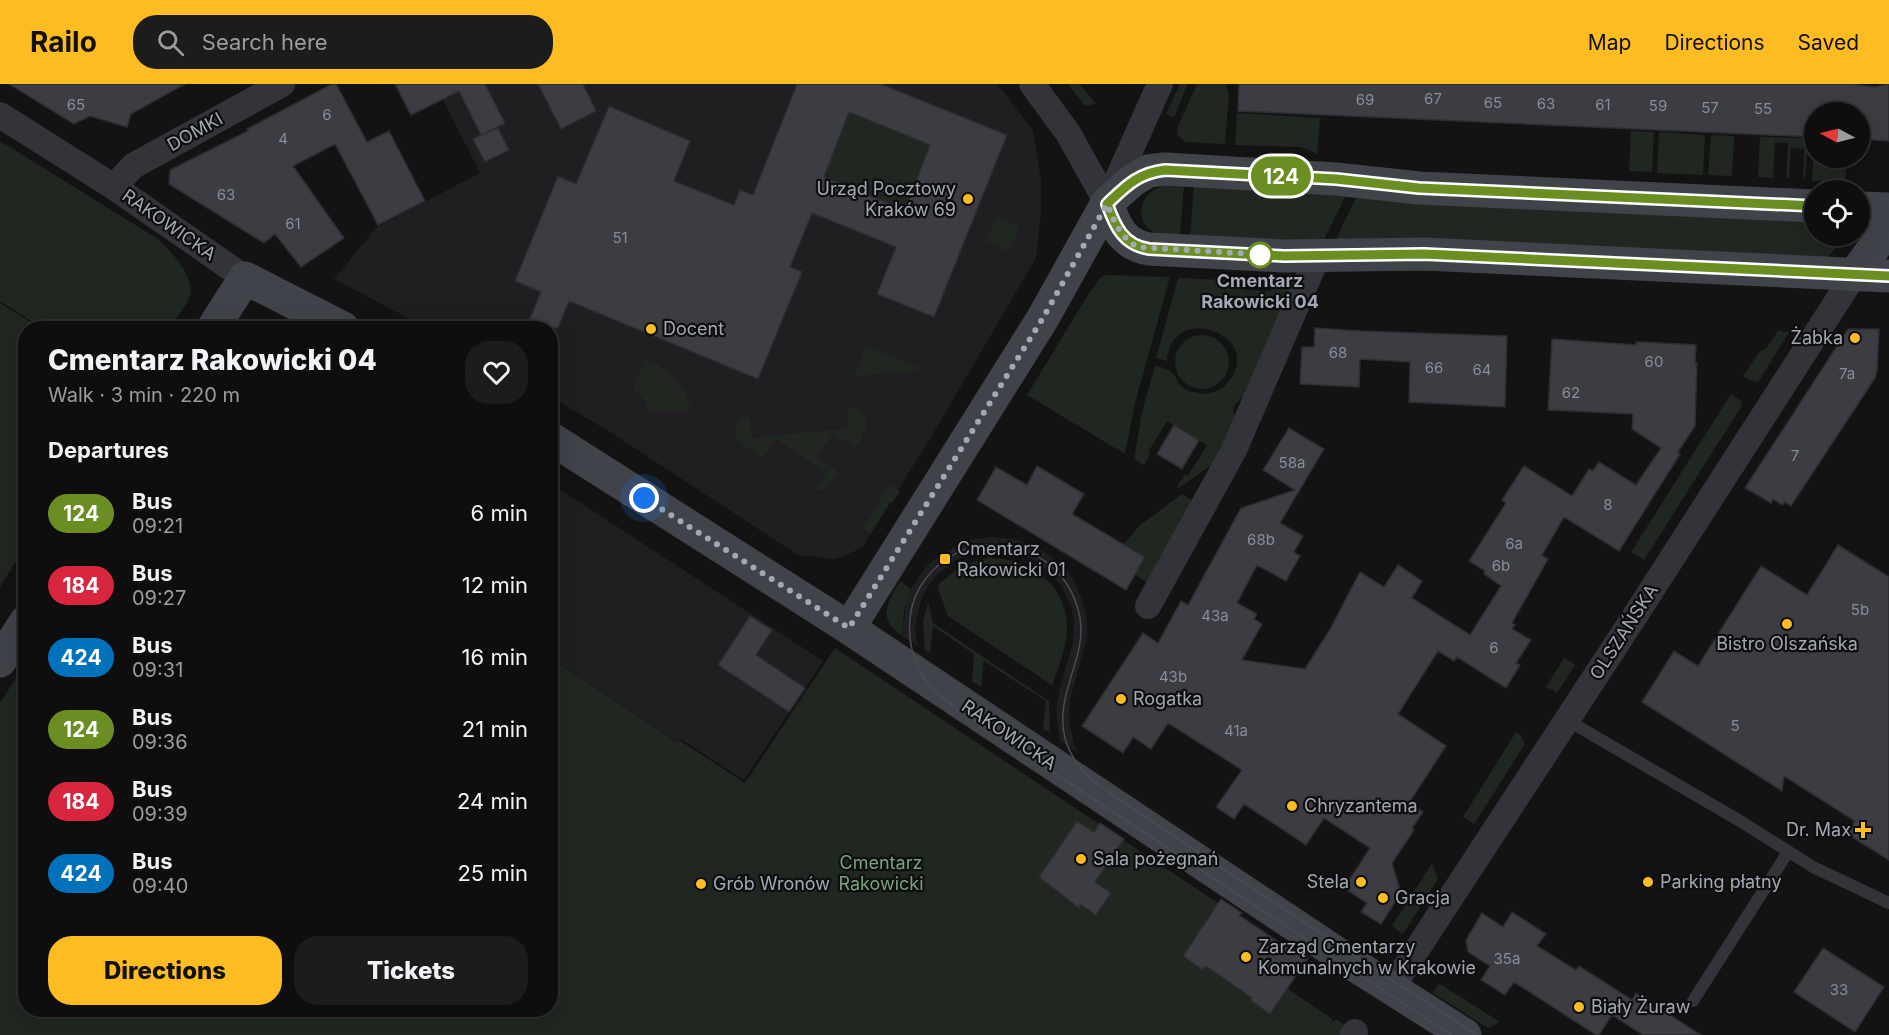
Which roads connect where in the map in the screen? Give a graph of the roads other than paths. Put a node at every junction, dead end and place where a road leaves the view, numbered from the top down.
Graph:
1 (282, 84) edge
2 (1032, 84) edge
3 (1160, 84) edge
4 (0, 115) edge
5 (114, 187) junction
6 (1107, 204) junction
7 (1804, 206) edge
8 (1870, 208) edge
9 (1889, 209) edge
10 (1889, 227) edge
11 (1318, 255) junction
12 (1854, 275) junction
13 (1889, 276) edge
14 (245, 278) junction
15 (217, 321) edge
16 (329, 321) edge
17 (558, 443) edge
18 (1148, 606) dead end
19 (849, 628) junction
20 (18, 633) edge
21 (0, 661) edge
22 (1567, 720) junction
23 (1788, 852) junction
24 (1889, 903) edge
25 (1391, 988) junction
26 (1694, 1001) dead end
27 (1465, 1035) edge

1 - 5 street, DOMKI
2 - 6 street
3 - 6 street
4 - 5 street, RAKOWICKA
5 - 14 street, RAKOWICKA
6 - 7 street
6 - 11 street
6 - 19 street
8 - 9 street
10 - 12 street
11 - 12 street
11 - 18 street
12 - 13 street
12 - 22 street, OLSZAŃSKA
14 - 15 street
14 - 16 street, RAKOWICKA
17 - 19 street, RAKOWICKA
19 - 25 street, RAKOWICKA
20 - 21 street
22 - 23 lane
22 - 25 street, OLSZAŃSKA
23 - 24 lane
23 - 26 lane
25 - 27 street, RAKOWICKA

